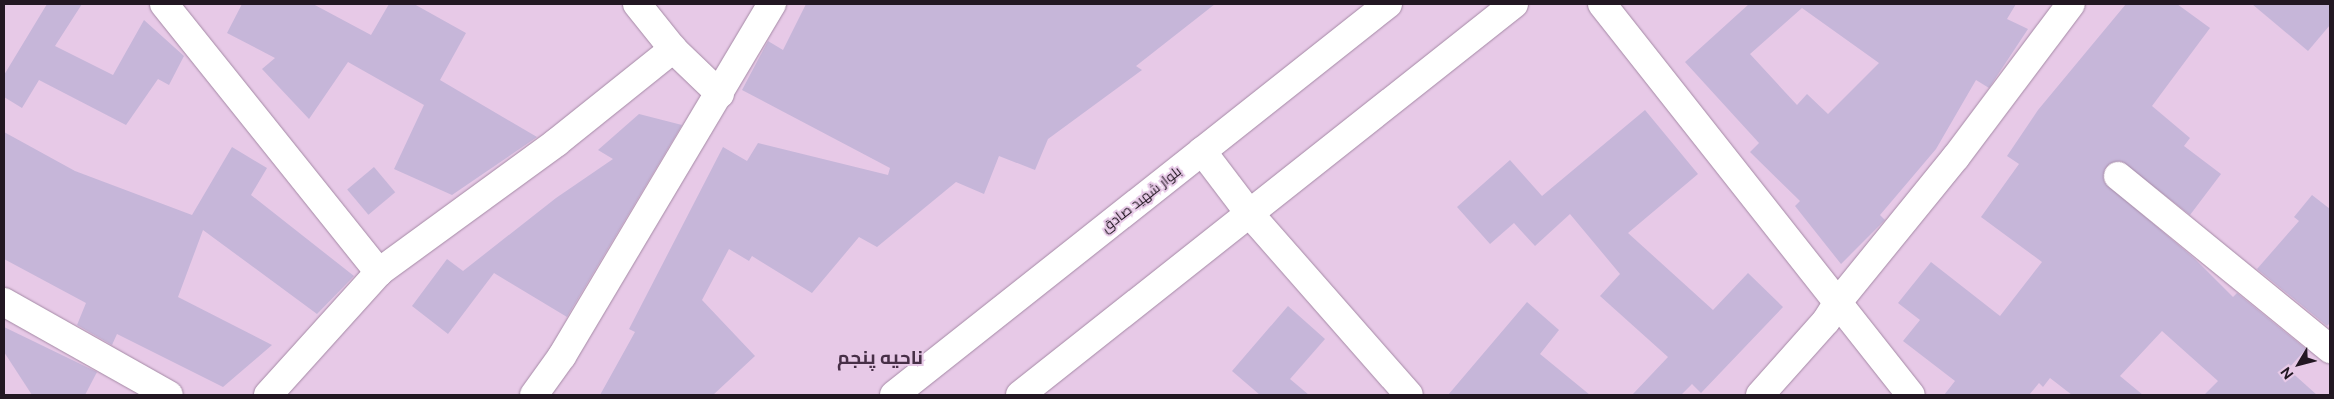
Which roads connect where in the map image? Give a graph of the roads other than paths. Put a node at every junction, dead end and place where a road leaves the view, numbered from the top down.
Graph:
1 (164, 4) edge
2 (637, 4) edge
3 (772, 4) edge
4 (1388, 4) edge
5 (1514, 4) edge
6 (1602, 4) edge
7 (2071, 4) edge
8 (673, 49) junction
9 (720, 94) junction
10 (1202, 152) junction
11 (2118, 176) dead end
12 (1249, 213) junction
13 (379, 272) junction
14 (4, 302) edge
15 (1838, 302) junction
16 (2330, 349) edge
17 (170, 395) edge
18 (268, 395) edge
19 (534, 395) edge
20 (894, 395) edge
21 (1020, 395) edge
22 (1409, 395) edge
23 (1760, 395) edge
24 (1912, 395) edge

1 - 13 street
2 - 8 street
3 - 9 street
4 - 10 street, بلوار شهید صادق
5 - 12 street
6 - 15 street
7 - 15 street
8 - 9 street
8 - 13 street
9 - 19 street
10 - 12 street
10 - 20 street, بلوار شهید صادق
11 - 16 street
12 - 21 street
12 - 22 street
13 - 18 street
14 - 17 street
15 - 23 street
15 - 24 street

